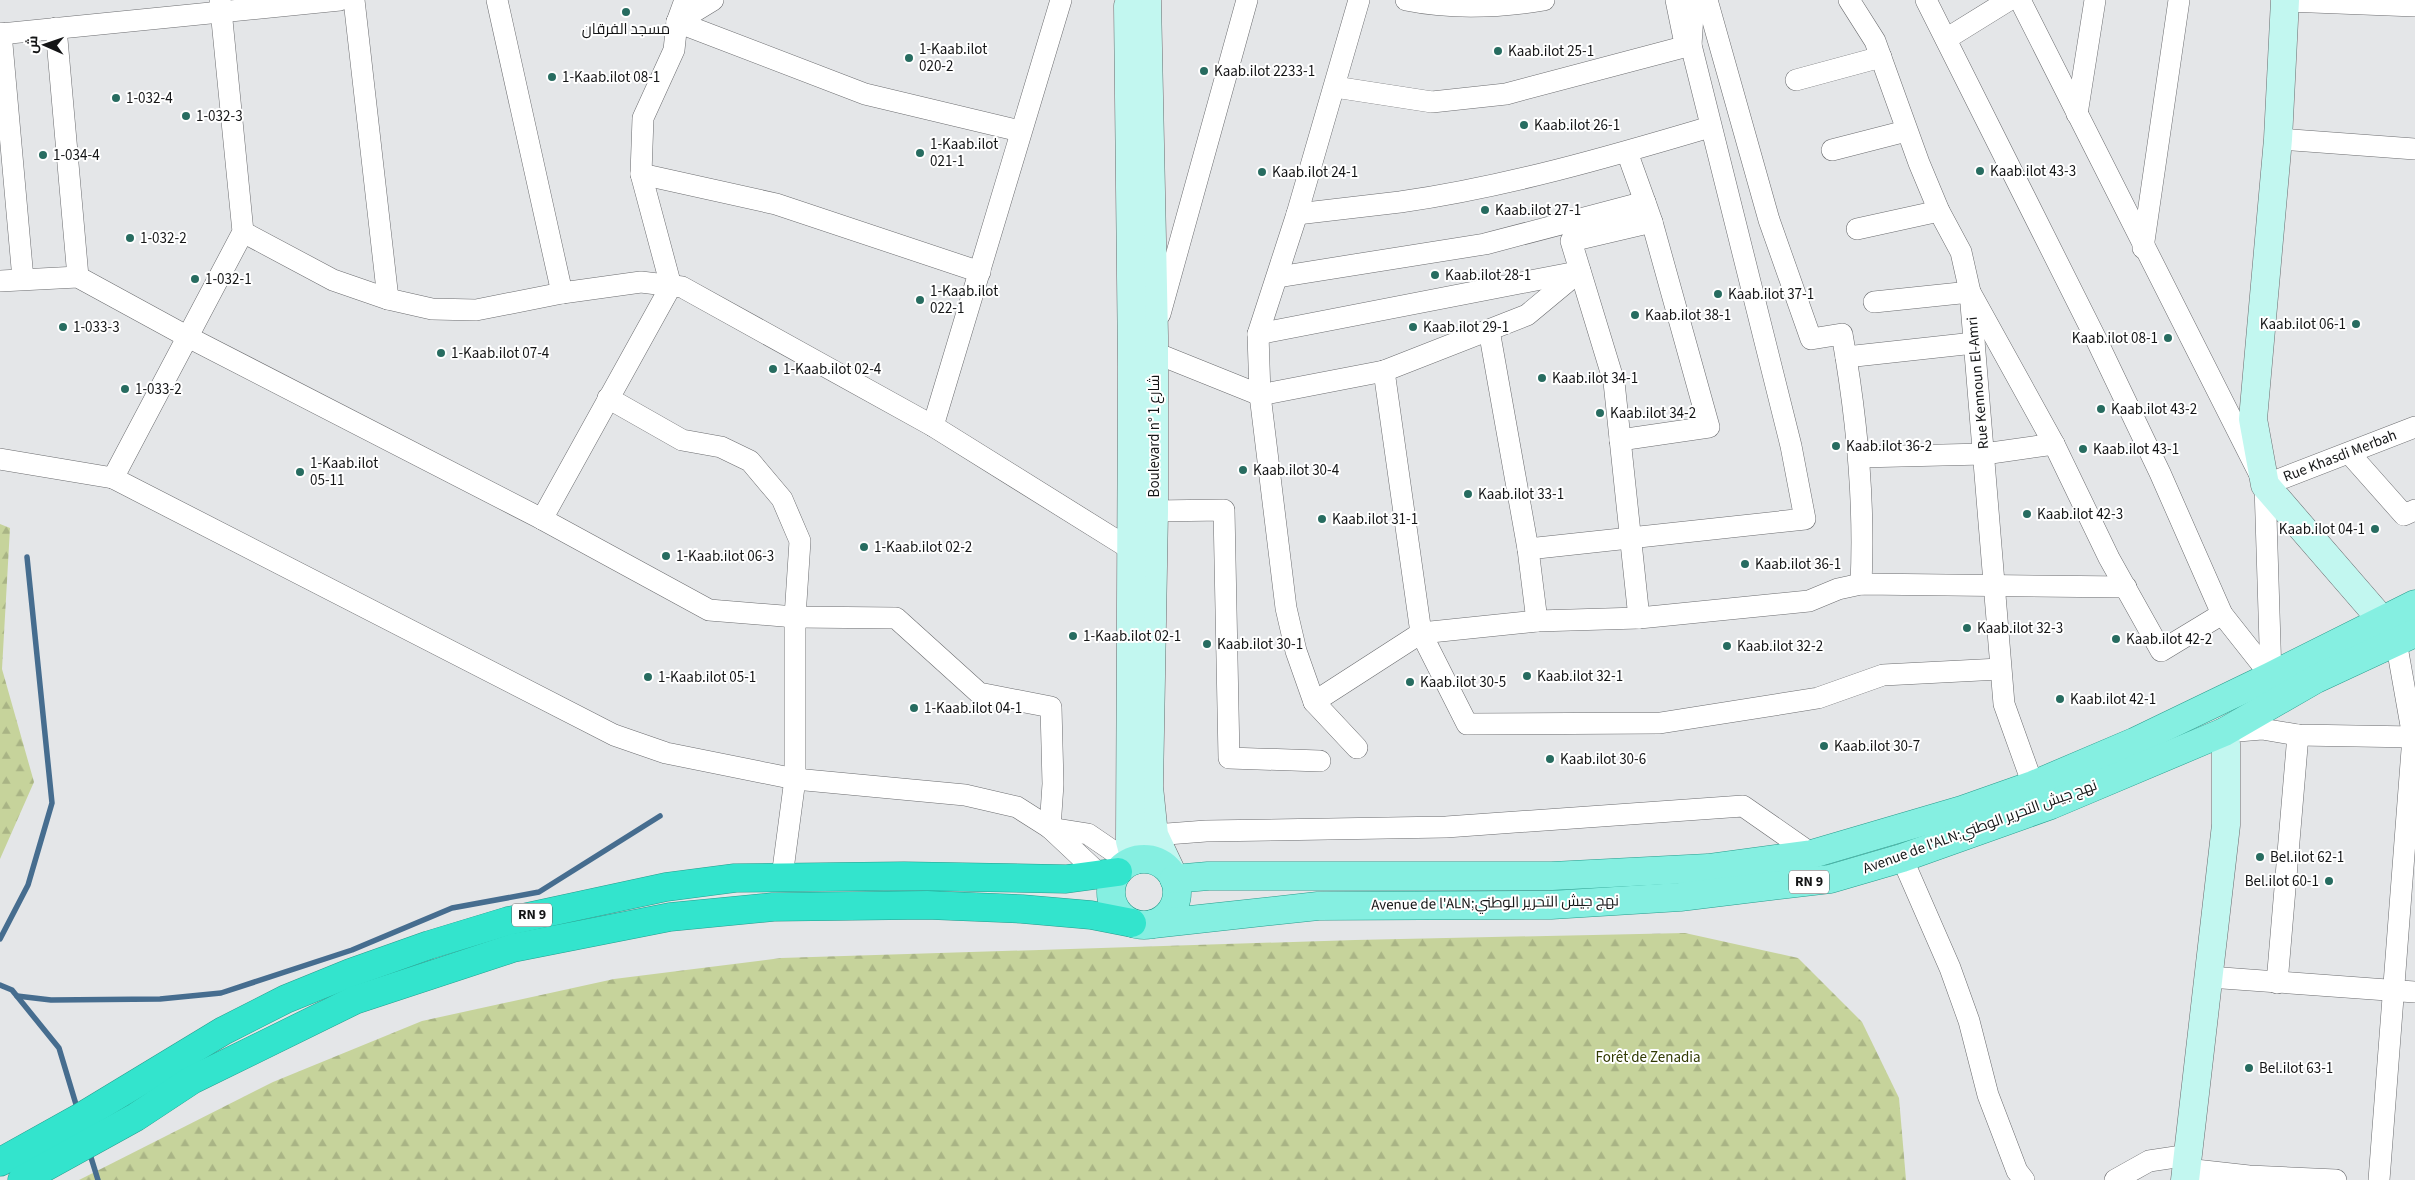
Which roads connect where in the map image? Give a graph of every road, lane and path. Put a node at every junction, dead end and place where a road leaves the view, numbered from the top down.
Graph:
1 (340, 0) edge
2 (354, 0) edge
3 (497, 0) edge
4 (686, 0) edge
5 (713, 0) edge
6 (1061, 0) edge
7 (1128, 0) edge
8 (1147, 0) edge
9 (1247, 0) edge
10 (1346, 0) edge
11 (1359, 0) edge
12 (1406, 0) edge
13 (1544, 0) edge
14 (1676, 0) edge
15 (1694, 0) edge
16 (1707, 0) edge
17 (1849, 0) edge
18 (1926, 0) edge
19 (2009, 0) edge
20 (2020, 0) edge
21 (2095, 0) edge
22 (2179, 0) edge
23 (2285, 0) edge
24 (220, 6) edge
25 (2415, 6) edge
26 (678, 22) junction
27 (56, 28) junction
28 (1350, 30) junction
29 (0, 34) edge
30 (1946, 39) junction
31 (1688, 45) junction
32 (1881, 57) junction
33 (1796, 80) dead end
34 (1335, 86) junction
35 (2078, 114) junction
36 (1710, 127) junction
37 (1020, 131) junction
38 (1906, 131) junction
39 (2278, 139) junction
40 (2415, 149) edge
41 (1832, 150) dead end
42 (1627, 152) junction
43 (642, 174) junction
44 (1645, 202) junction
45 (1939, 211) junction
46 (1297, 214) junction
47 (1652, 222) junction
48 (1857, 229) dead end
49 (243, 232) junction
50 (2144, 248) junction
51 (1580, 271) junction
52 (980, 272) junction
53 (78, 277) junction
54 (1278, 277) junction
55 (23, 280) junction
56 (0, 281) edge
57 (671, 286) junction
58 (1970, 292) junction
59 (562, 293) junction
60 (388, 299) junction
61 (1874, 302) dead end
62 (1489, 330) junction
63 (1258, 334) junction
64 (188, 336) junction
65 (1974, 343) junction
66 (1154, 344) junction
67 (1846, 357) junction
68 (1384, 371) junction
69 (1260, 395) junction
70 (608, 398) junction
71 (933, 426) junction
72 (2415, 427) edge
73 (1620, 440) junction
74 (2054, 444) junction
75 (1984, 454) junction
76 (2349, 454) junction
77 (1860, 457) junction
78 (0, 459) edge
79 (113, 478) junction
80 (2265, 485) junction
81 (2415, 510) edge
82 (1154, 511) junction
83 (542, 519) junction
84 (1630, 538) junction
85 (1528, 549) junction
86 (1132, 550) junction
87 (1862, 584) junction
88 (1994, 584) junction
89 (2126, 588) junction
90 (2415, 604) edge
91 (2222, 614) junction
92 (795, 618) junction
93 (1639, 618) junction
94 (1537, 621) junction
95 (2397, 631) edge
96 (1421, 633) junction
97 (2000, 669) junction
98 (2271, 676) junction
99 (1314, 702) junction
100 (2224, 732) junction
101 (2298, 735) junction
102 (2414, 737) edge
103 (1357, 748) dead end
104 (1320, 761) dead end
105 (795, 779) junction
106 (2033, 785) junction
107 (1050, 828) junction
108 (1154, 835) junction
109 (1812, 854) junction
110 (1902, 858) junction
111 (1118, 870) junction
112 (1172, 874) junction
113 (782, 877) junction
114 (1143, 924) junction
115 (2209, 977) junction
116 (2277, 983) junction
117 (2405, 990) edge
118 (0, 1162) edge
119 (2186, 1168) edge
120 (22, 1180) edge
121 (2024, 1180) edge
122 (2115, 1180) edge
123 (2336, 1180) edge
124 (2379, 1180) edge

1 - 24 street
2 - 60 street
3 - 59 street
4 - 26 street
5 - 26 street
6 - 37 street
7 - 86 main road, Boulevard n° شارع 1
8 - 66 main road, Boulevard n° شارع 1
9 - 66 street
10 - 28 street
11 - 28 street
12 - 13 street
14 - 31 street
15 - 31 street
16 - 67 street
17 - 32 street, Rue Kennoun El-Amri
18 - 30 street
19 - 30 street
20 - 35 street
21 - 35 street
22 - 50 street
23 - 25 street
23 - 39 main road
24 - 27 street
24 - 49 street
26 - 37 street
26 - 43 street
27 - 29 street
27 - 53 street
28 - 34 street
29 - 55 street
30 - 91 street
31 - 34 street
31 - 36 street
32 - 33 street
32 - 38 street, Rue Kennoun El-Amri
34 - 46 street
35 - 50 street
36 - 42 street
36 - 84 street
37 - 52 street
38 - 41 street
38 - 45 street, Rue Kennoun El-Amri
39 - 40 street
39 - 80 main road
42 - 44 street
42 - 46 street
43 - 52 street
43 - 57 street
44 - 47 street
44 - 54 street
45 - 48 street
45 - 58 street, Rue Kennoun El-Amri
46 - 54 street
47 - 51 street
47 - 73 street
49 - 60 street
49 - 64 street
50 - 80 street
51 - 62 street
51 - 63 street
51 - 73 street
52 - 71 street
53 - 55 street
53 - 64 street
54 - 63 street
55 - 56 street
57 - 59 street
57 - 70 street
57 - 71 street
58 - 61 street
58 - 65 street, Rue Kennoun El-Amri
58 - 74 street
59 - 60 street
62 - 68 street
62 - 85 street
63 - 69 street
64 - 79 street
64 - 83 street
65 - 67 street
65 - 75 street, Rue Kennoun El-Amri
66 - 69 street
66 - 82 main road, Boulevard n° شارع 1
67 - 77 street
68 - 69 street
68 - 96 street
69 - 99 street
70 - 83 street
70 - 92 street
71 - 86 street
72 - 76 street, Rue Khasdi Merbah
73 - 84 street
74 - 75 street
74 - 89 street
75 - 77 street
75 - 88 street, Rue Kennoun El-Amri
76 - 80 street, Rue Khasdi Merbah
76 - 81 street
77 - 87 street
78 - 79 street
79 - 105 street
80 - 95 main road
80 - 98 street
82 - 104 street
82 - 108 main road, Boulevard n° شارع 1
83 - 92 street
84 - 85 street
84 - 93 street
85 - 94 street
86 - 111 main road, Boulevard n° شارع 1
87 - 88 street
87 - 93 street
88 - 89 street
88 - 97 street, Rue Kennoun El-Amri
89 - 91 street
90 - 95 main road
91 - 98 street
92 - 105 street
92 - 107 street
93 - 94 street
94 - 96 street
95 - 98 main road
95 - 100 main road, Avenue de l'ALN;نهج جيش التحرير الوطني / RN 9
95 - 102 street
96 - 97 street
96 - 99 street
97 - 106 street, Rue Kennoun El-Amri
98 - 106 main road
99 - 103 street
100 - 101 street
100 - 110 main road, Avenue de l'ALN;نهج جيش التحرير الوطني / RN 9
100 - 115 main road
101 - 102 street
101 - 116 street
102 - 117 street
105 - 107 street
105 - 113 street
106 - 109 main road
107 - 111 street
107 - 111 street
108 - 109 street
108 - 112 main road, Boulevard n° شارع 1
109 - 112 main road
110 - 114 main road, Avenue de l'ALN;نهج جيش التحرير الوطني / RN 9
110 - 121 street
111 - 112 main road
111 - 113 highway, RN 9
111 - 114 main road
112 - 114 main road
113 - 118 highway, RN 9
114 - 120 highway, RN 9
115 - 116 street
115 - 119 main road
116 - 117 street
117 - 124 street
119 - 122 street
119 - 123 street

